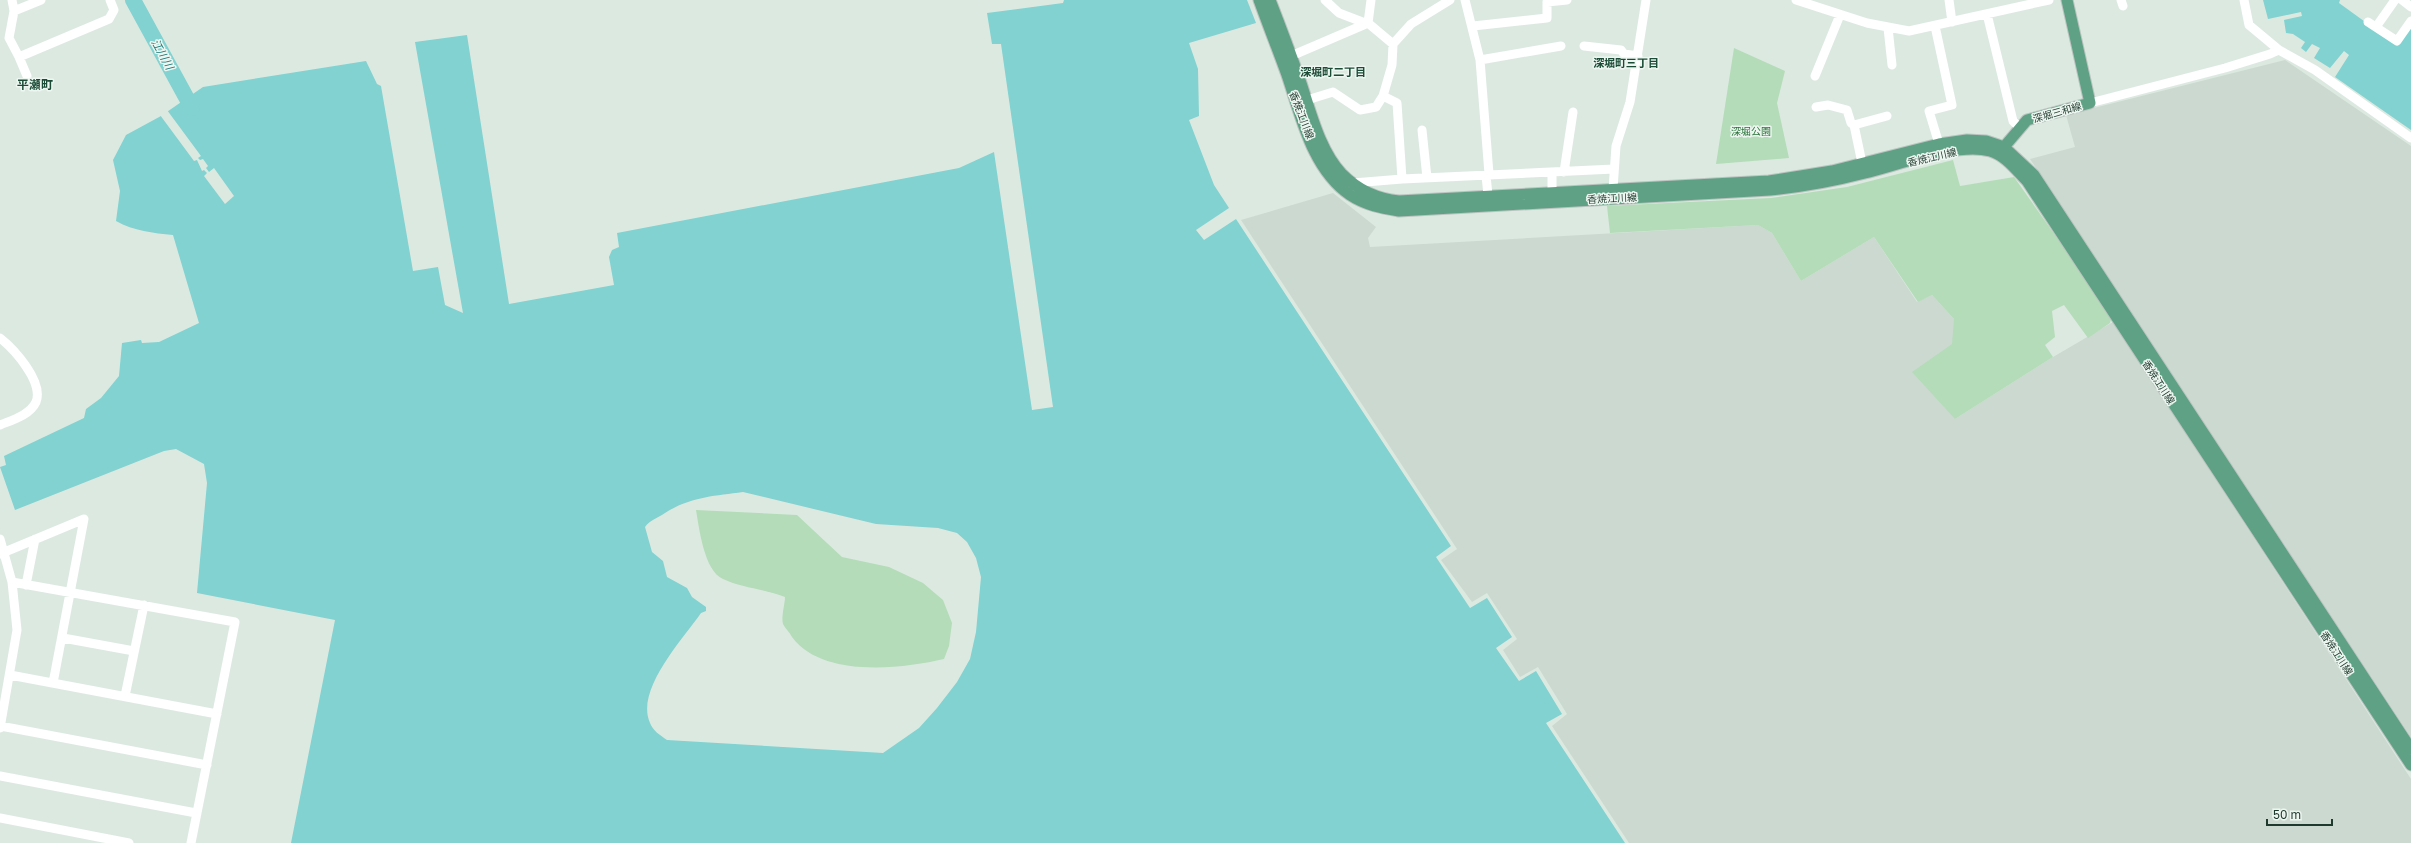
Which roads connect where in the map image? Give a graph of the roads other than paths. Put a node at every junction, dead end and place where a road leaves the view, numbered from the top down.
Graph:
1 (12, 0) edge
2 (41, 0) edge
3 (110, 0) edge
4 (1259, 0) edge
5 (1270, 0) edge
6 (1324, 0) edge
7 (1371, 0) edge
8 (1450, 0) edge
9 (1465, 0) edge
10 (1566, 0) edge
11 (1646, 0) edge
12 (1796, 0) edge
13 (1949, 0) edge
14 (2049, 0) edge
15 (2067, 0) edge
16 (2244, 0) edge
17 (2395, 0) edge
18 (2402, 0) edge
19 (2411, 7) edge
20 (14, 11) junction
21 (1987, 14) junction
22 (1840, 15) junction
23 (2411, 21) edge
24 (1952, 22) junction
25 (2368, 22) dead end
26 (1366, 23) junction
27 (1473, 26) junction
28 (1935, 26) junction
29 (2376, 27) junction
30 (1888, 28) junction
31 (1393, 44) junction
32 (1561, 46) dead end
33 (1584, 46) dead end
34 (2275, 47) junction
35 (1291, 56) junction
36 (1638, 56) junction
37 (19, 57) junction
38 (1480, 60) junction
39 (1892, 65) dead end
40 (27, 76) dead end
41 (1815, 76) dead end
42 (1383, 96) junction
43 (2088, 96) junction
44 (1306, 100) junction
45 (1816, 107) dead end
46 (1573, 112) dead end
47 (1887, 116) dead end
48 (1854, 125) junction
49 (2016, 125) junction
50 (1422, 130) dead end
51 (2411, 138) edge
52 (1938, 144) junction
53 (2004, 147) junction
54 (1862, 160) junction
55 (1614, 169) junction
56 (1564, 172) junction
57 (1552, 173) junction
58 (1486, 176) junction
59 (1427, 178) junction
60 (1339, 179) junction
61 (1402, 179) junction
62 (1353, 184) junction
63 (1613, 188) junction
64 (1488, 192) junction
65 (1552, 192) junction
66 (1384, 204) junction
67 (0, 338) edge
68 (0, 425) edge
69 (0, 539) edge
70 (35, 539) junction
71 (2, 553) edge
72 (12, 582) junction
73 (26, 585) junction
74 (71, 592) junction
75 (144, 605) junction
76 (63, 638) junction
77 (134, 651) junction
78 (10, 675) junction
79 (54, 683) junction
80 (125, 696) junction
81 (217, 714) junction
82 (0, 727) edge
83 (2411, 749) edge
84 (2411, 765) edge
85 (206, 766) junction
86 (0, 776) edge
87 (196, 813) junction
88 (0, 818) edge
89 (129, 843) edge
90 (190, 843) edge

1 - 20 street
2 - 20 street
3 - 37 street
4 - 60 main road, 香焼江川線
5 - 35 main road, 香焼江川線
6 - 26 street
7 - 26 street
8 - 31 street
9 - 27 street
10 - 27 street
11 - 36 street
12 - 22 street
13 - 24 street
14 - 21 street
15 - 43 main road, 深堀三和線
16 - 34 street
17 - 29 street
18 - 19 street
20 - 37 street
21 - 24 street
21 - 49 street
22 - 30 street
22 - 41 street
23 - 29 street
24 - 28 street
25 - 29 street
26 - 31 street
26 - 35 street
27 - 38 street
28 - 30 street
28 - 52 street
30 - 39 street
31 - 42 street
32 - 38 street
33 - 36 street
34 - 43 street
34 - 51 street
35 - 44 main road, 香焼江川線
36 - 55 street
37 - 40 street
38 - 58 street
42 - 44 street
42 - 61 street
43 - 49 main road, 深堀三和線
44 - 60 main road, 香焼江川線
45 - 48 street
46 - 56 street
47 - 48 street
48 - 54 street
49 - 53 main road, 深堀三和線
50 - 59 street
52 - 53 main road, 香焼江川線
52 - 54 main road, 香焼江川線
53 - 83 main road, 香焼江川線
54 - 63 main road, 香焼江川線
55 - 56 street
55 - 63 street
56 - 57 street
57 - 58 street
57 - 65 street
58 - 59 street
58 - 64 street
59 - 61 street
60 - 62 main road, 香焼江川線
60 - 66 main road, 香焼江川線
61 - 62 street
62 - 66 main road, 香焼江川線
63 - 65 main road, 香焼江川線
64 - 65 main road, 香焼江川線
64 - 66 main road, 香焼江川線
66 - 84 main road, 香焼江川線
67 - 68 street
69 - 71 street
70 - 71 street
70 - 73 street
70 - 74 street
71 - 72 street
72 - 73 street
72 - 78 street
73 - 74 street
74 - 75 street
74 - 76 street
75 - 77 street
75 - 81 street
76 - 77 street
76 - 79 street
77 - 80 street
78 - 79 street
78 - 82 street
79 - 80 street
80 - 81 street
81 - 85 street
82 - 85 street
85 - 87 street
86 - 87 street
87 - 90 street
88 - 89 street

